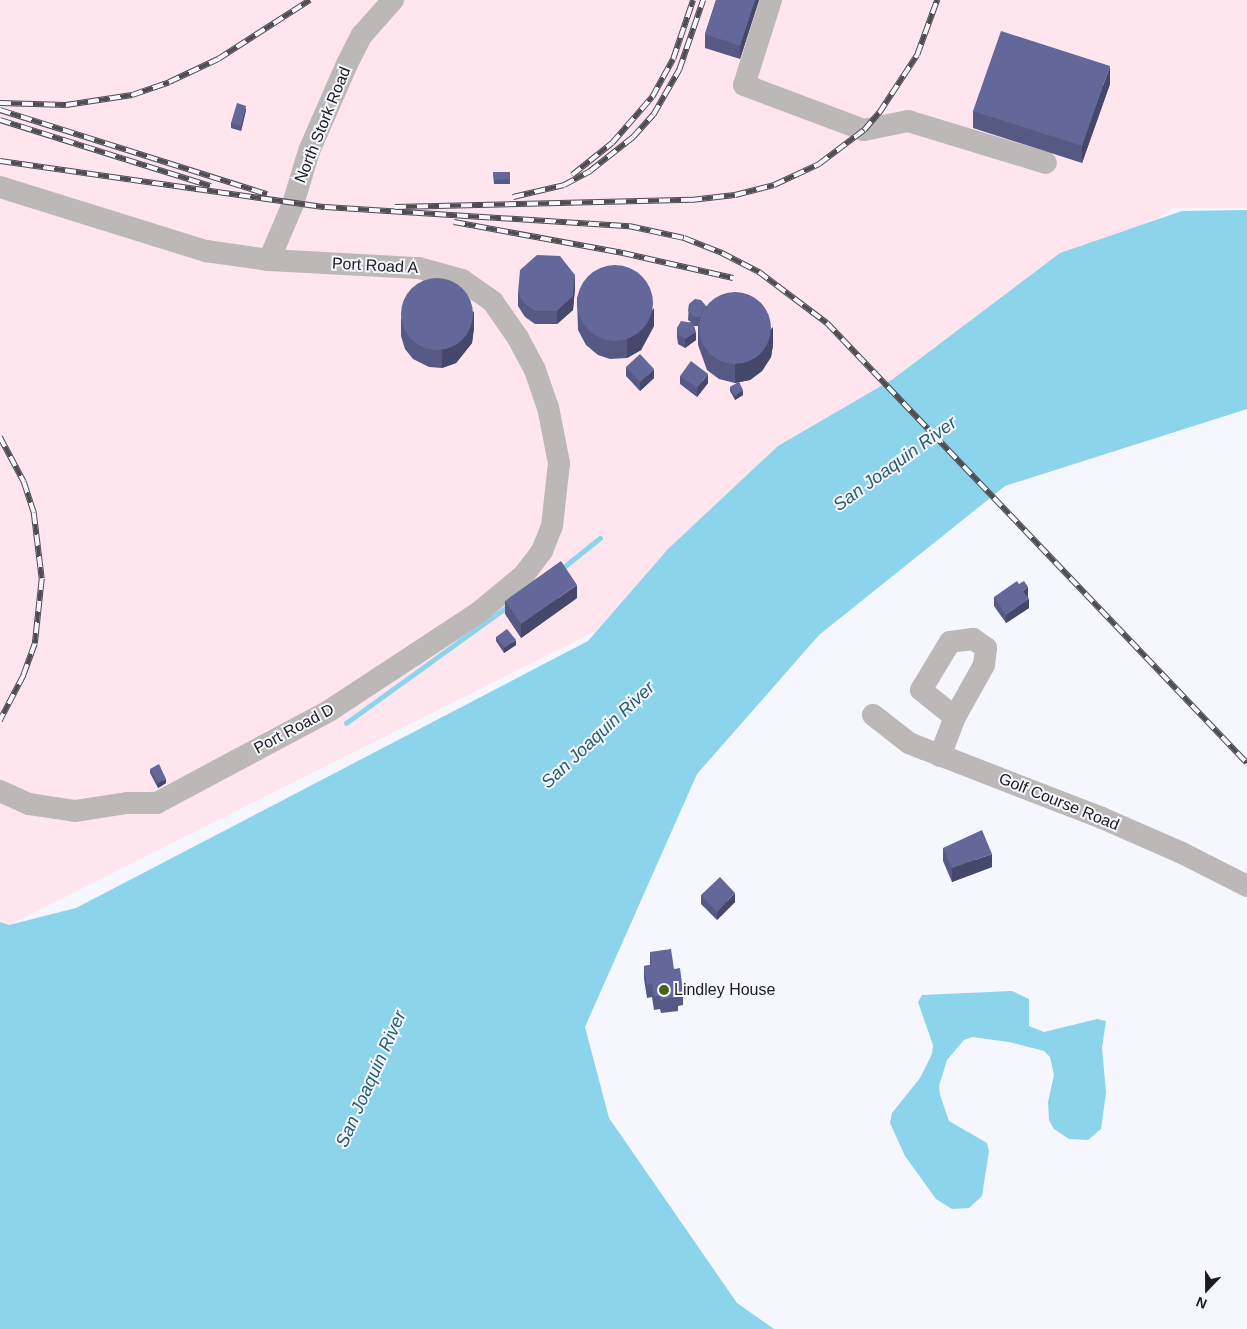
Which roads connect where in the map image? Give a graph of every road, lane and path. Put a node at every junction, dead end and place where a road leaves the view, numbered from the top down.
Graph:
1 (393, 0) edge
2 (771, 0) edge
3 (1046, 163) dead end
4 (0, 187) edge
5 (269, 260) junction
6 (546, 542) joint
7 (873, 715) dead end
8 (955, 717) dead end
9 (940, 756) junction
10 (0, 791) edge
11 (1247, 886) edge

1 - 5 street, North Stork Road
2 - 3 street
4 - 5 street, Port Road A
5 - 6 street, Port Road A
6 - 10 street, Port Road D
7 - 9 street, Golf Course Road
8 - 9 street
9 - 11 street, Golf Course Road

